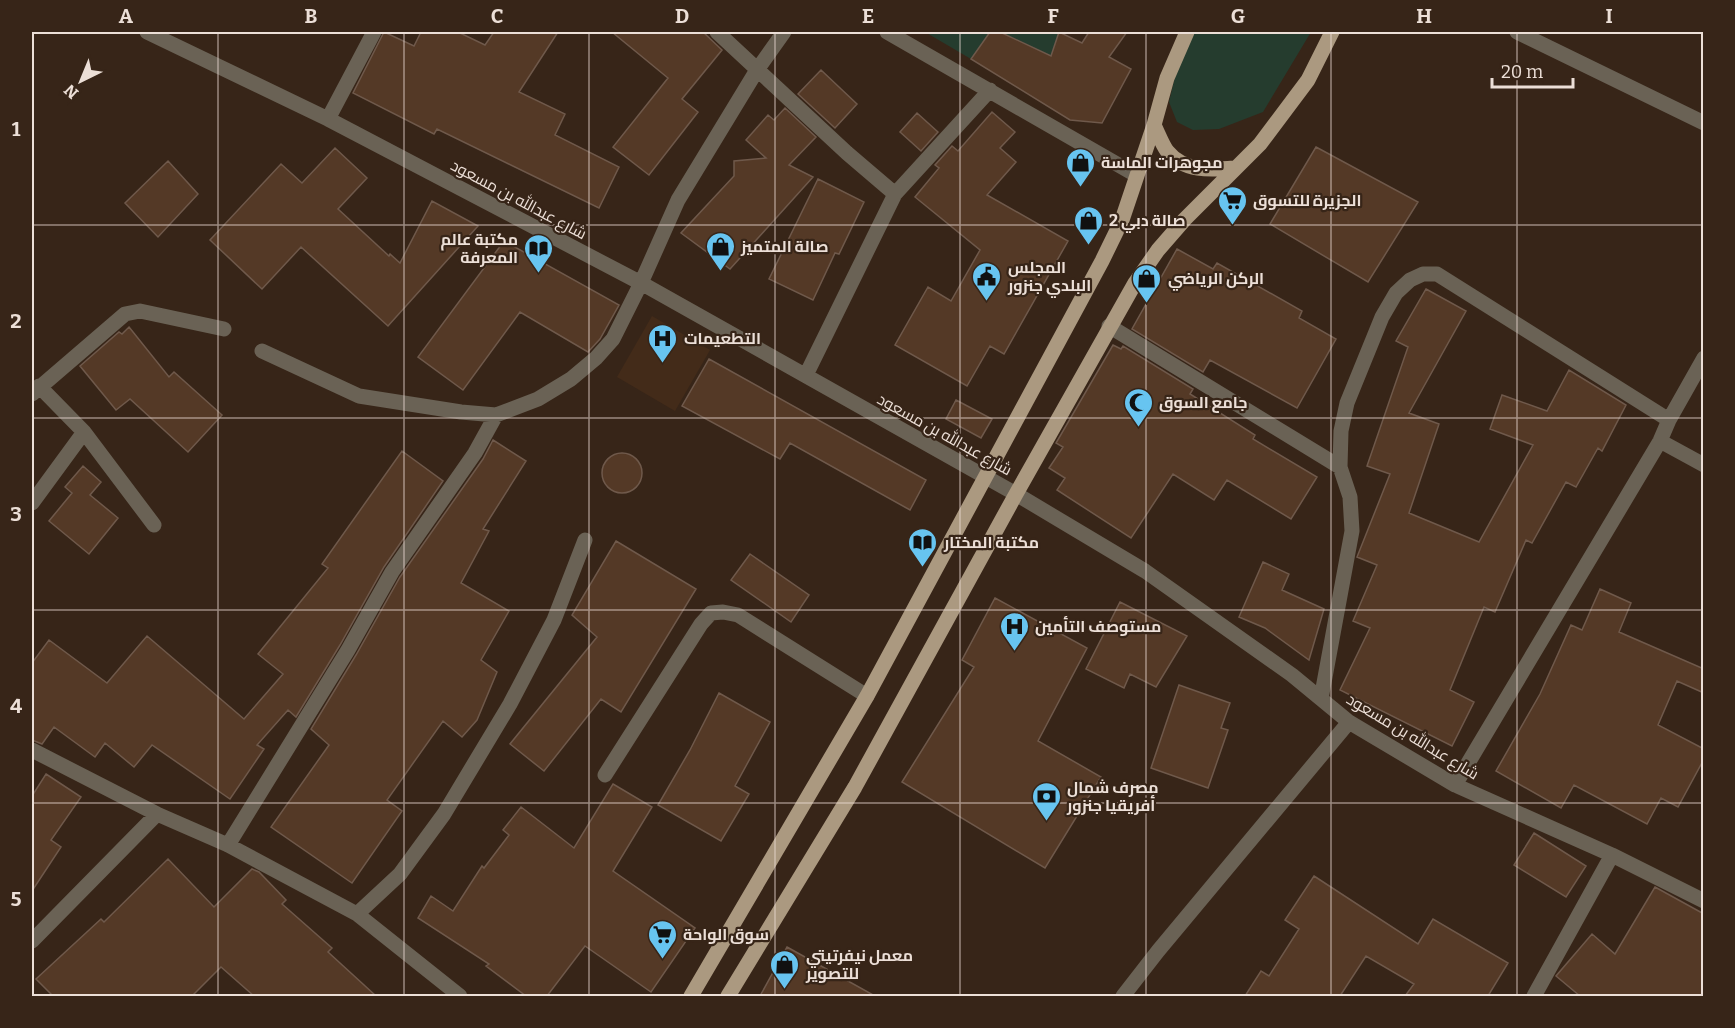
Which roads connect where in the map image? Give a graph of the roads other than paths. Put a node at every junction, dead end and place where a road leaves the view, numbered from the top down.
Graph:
1 (147, 32) edge
2 (374, 32) edge
3 (717, 32) edge
4 (784, 32) edge
5 (887, 32) edge
6 (1187, 32) edge
7 (1332, 32) edge
8 (1517, 32) edge
9 (757, 70) junction
10 (990, 90) junction
11 (328, 119) junction
12 (1704, 123) edge
13 (1154, 125) junction
14 (1234, 168) junction
15 (1136, 175) junction
16 (895, 194) junction
17 (641, 283) junction
18 (1109, 326) junction
19 (224, 329) dead end
20 (262, 351) dead end
21 (1704, 358) edge
22 (806, 375) junction
23 (35, 390) edge
24 (496, 415) junction
25 (1669, 420) junction
26 (84, 432) junction
27 (1660, 441) junction
28 (1704, 465) edge
29 (1340, 467) junction
30 (984, 477) junction
31 (1016, 494) junction
32 (32, 503) edge
33 (154, 525) dead end
34 (585, 540) dead end
35 (867, 696) junction
36 (1321, 699) junction
37 (1349, 722) junction
38 (32, 750) edge
39 (605, 775) dead end
40 (1455, 785) junction
41 (157, 814) junction
42 (228, 845) junction
43 (1612, 855) junction
44 (1704, 902) edge
45 (357, 914) junction
46 (32, 941) edge
47 (460, 996) edge
48 (691, 996) edge
49 (728, 996) edge
50 (1123, 996) edge
51 (1534, 996) edge

1 - 11 street, شارع عبدالله بن مسعود
2 - 11 street
3 - 9 street
4 - 9 street
5 - 10 street
6 - 13 main road
7 - 14 main road
8 - 12 street
9 - 16 street
9 - 17 street
10 - 15 street
10 - 16 street
11 - 17 street, شارع عبدالله بن مسعود
13 - 14 main road
13 - 15 main road
14 - 18 main road
15 - 30 main road
16 - 22 street
17 - 22 street, شارع عبدالله بن مسعود
17 - 24 street
18 - 29 street
18 - 31 main road
19 - 23 street
20 - 24 street
21 - 25 street
22 - 30 street, شارع عبدالله بن مسعود
23 - 26 street
24 - 42 street
25 - 27 street
25 - 29 street
26 - 32 street
26 - 33 street
27 - 28 street
27 - 40 street
29 - 36 street
30 - 31 street, شارع عبدالله بن مسعود
30 - 35 main road
31 - 36 street, شارع عبدالله بن مسعود
31 - 49 main road
34 - 45 street
35 - 39 street
35 - 48 main road
36 - 37 street, شارع عبدالله بن مسعود
37 - 40 street, شارع عبدالله بن مسعود
37 - 50 street
38 - 41 street
40 - 43 street, شارع عبدالله بن مسعود
41 - 42 street
41 - 46 street
42 - 45 street
43 - 44 street, شارع عبدالله بن مسعود
43 - 51 street
45 - 47 street

